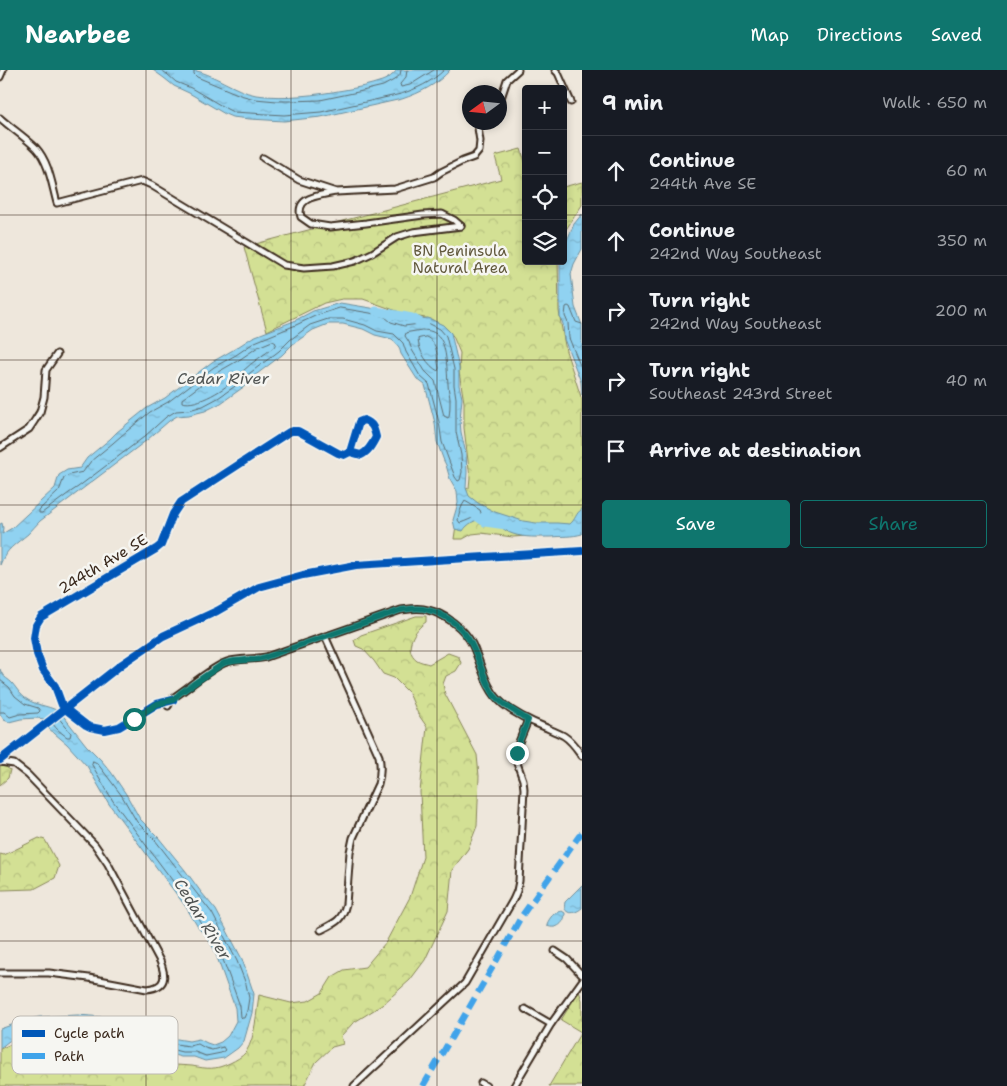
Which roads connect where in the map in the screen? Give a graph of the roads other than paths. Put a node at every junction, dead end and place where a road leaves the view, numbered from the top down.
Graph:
1 (3, 70) edge
2 (518, 70) edge
3 (555, 70) edge
4 (0, 77) edge
5 (505, 85) edge
6 (571, 102) dead end
7 (0, 118) edge
8 (478, 130) edge
9 (263, 158) dead end
10 (336, 192) junction
11 (57, 354) dead end
12 (0, 448) edge
13 (350, 452) junction
14 (325, 636) junction
15 (173, 700) junction
16 (168, 706) dead end
17 (528, 720) junction
18 (582, 756) edge
19 (0, 762) edge
20 (321, 930) dead end
21 (555, 951) dead end
22 (0, 973) edge
23 (582, 975) edge
24 (582, 981) edge
25 (524, 1009) dead end
26 (551, 1024) junction
27 (354, 1086) edge
28 (514, 1086) edge

1 - 4 street
2 - 5 street
3 - 6 street
7 - 10 street
8 - 10 street
9 - 10 street
11 - 12 street
13 - 13 street, 244th Ave SE
13 - 15 street, 244th Ave SE
14 - 15 street
14 - 17 street
14 - 20 street
15 - 16 street
17 - 18 street
17 - 27 street
19 - 22 street
21 - 23 street
24 - 26 street
25 - 26 street
26 - 28 street

